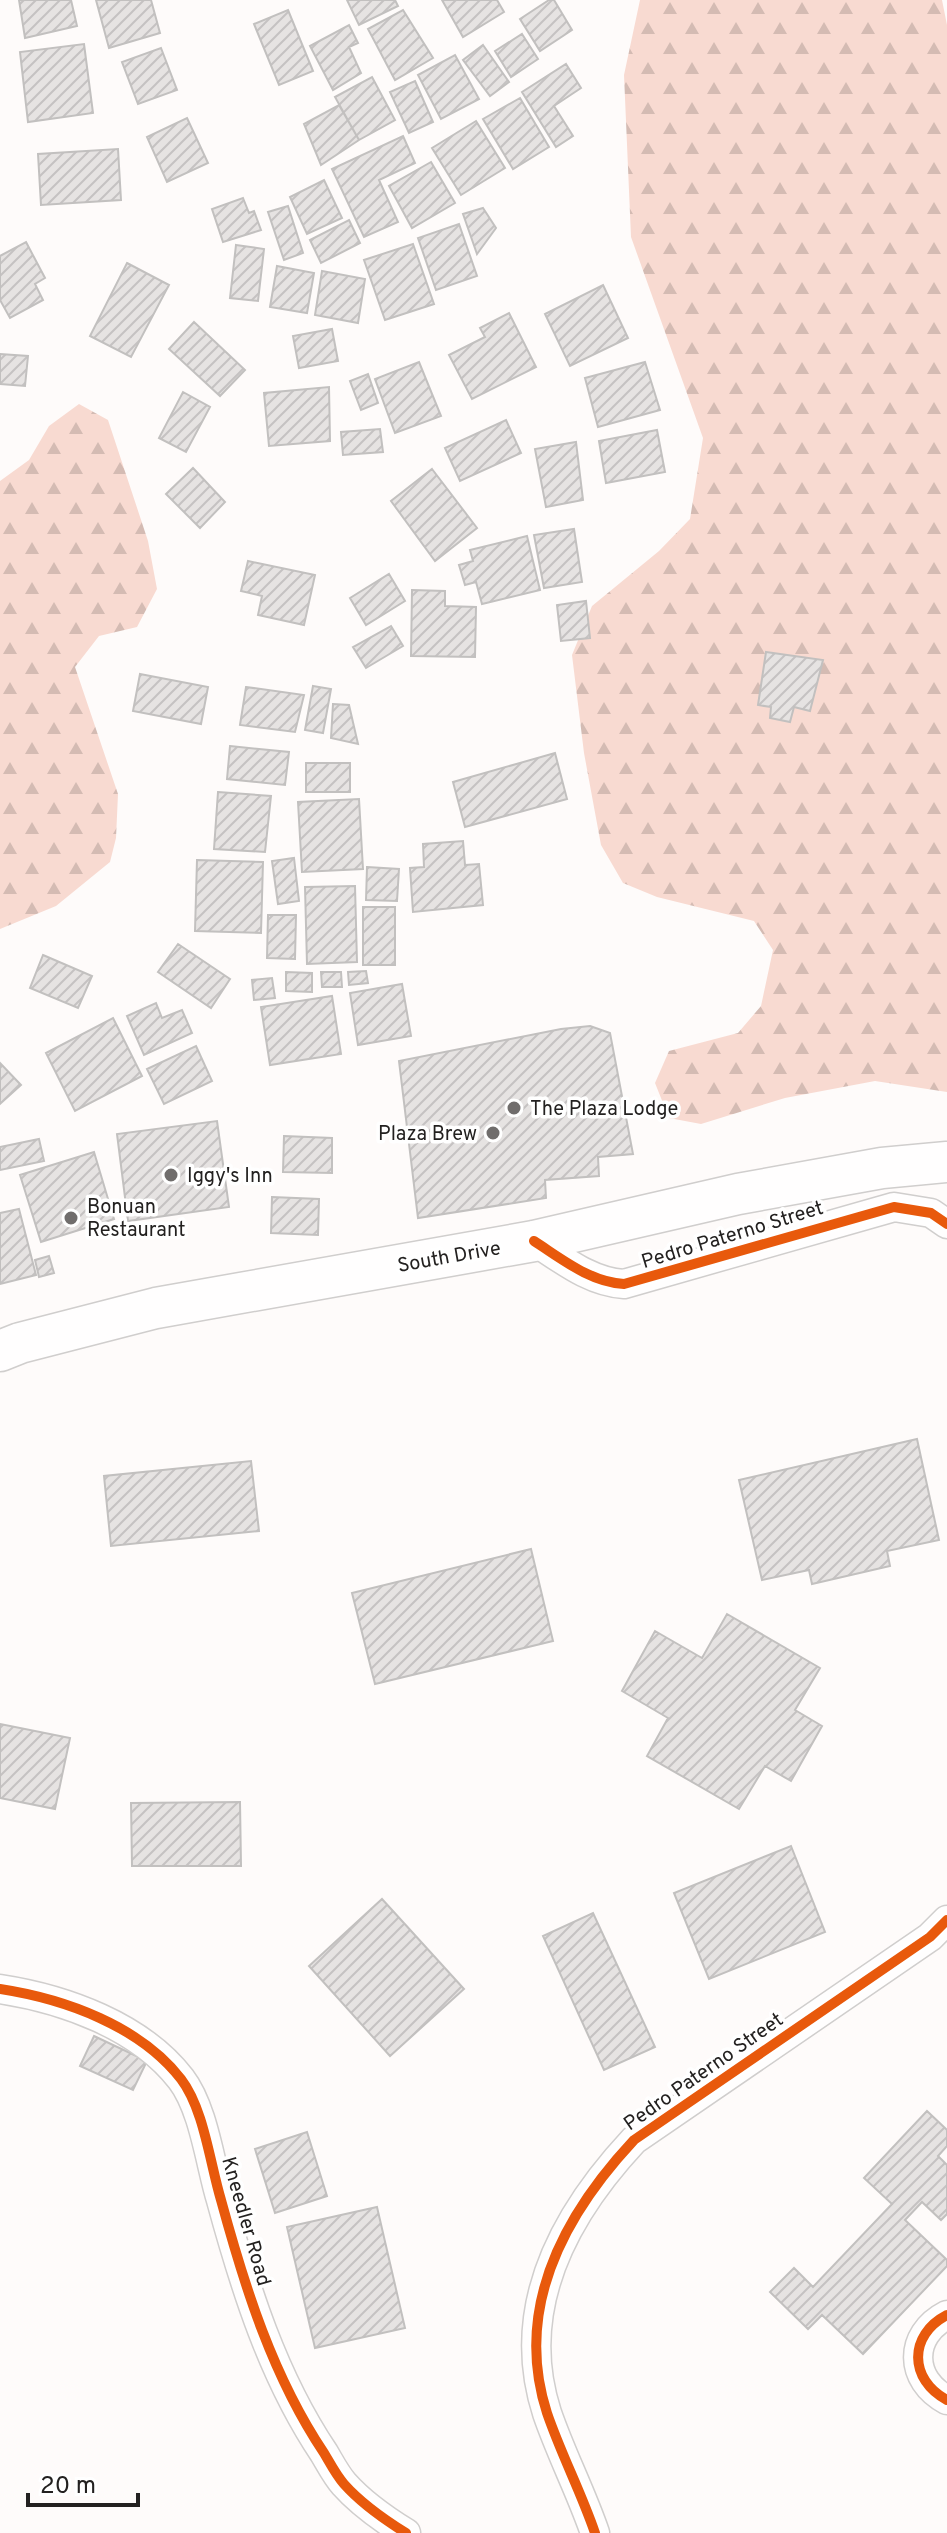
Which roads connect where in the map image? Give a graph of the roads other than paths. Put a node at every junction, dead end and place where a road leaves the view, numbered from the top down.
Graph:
1 (947, 1162) edge
2 (947, 1224) edge
3 (534, 1241) junction
4 (0, 1351) edge
5 (947, 1920) edge
6 (0, 1989) edge
7 (947, 2315) edge
8 (947, 2400) edge
9 (406, 2533) edge
10 (595, 2533) edge

1 - 3 main road, South Drive
2 - 3 street, Pedro Paterno Street
3 - 4 main road, South Drive
5 - 10 street, Pedro Paterno Street
6 - 9 street, Kneedler Road
7 - 8 street

